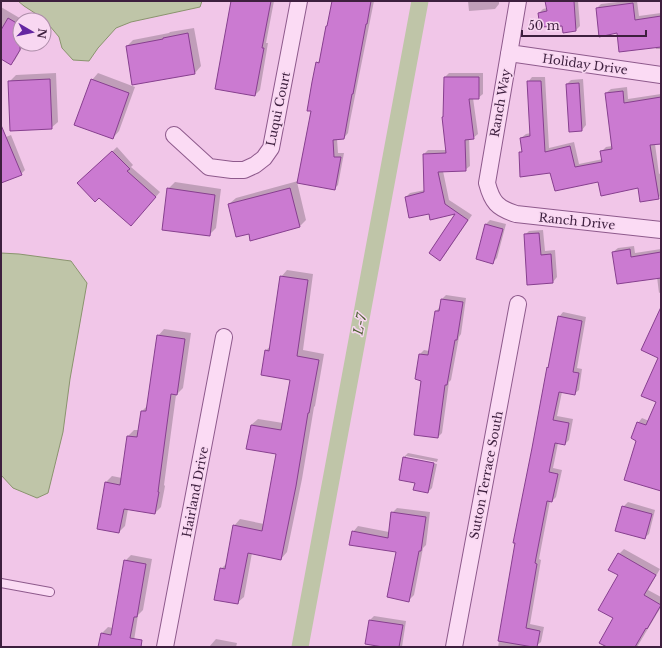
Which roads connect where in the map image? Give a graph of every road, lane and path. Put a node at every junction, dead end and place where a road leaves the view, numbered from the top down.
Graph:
1 (299, 1) edge
2 (518, 1) edge
3 (509, 53) junction
4 (661, 75) edge
5 (174, 135) dead end
6 (496, 204) joint
7 (661, 230) edge
8 (518, 304) dead end
9 (224, 338) dead end
10 (1, 583) edge
11 (50, 592) dead end
12 (165, 647) edge
13 (454, 647) edge

1 - 5 street, Luqui Court
2 - 3 street, Ranch Way
3 - 4 street, Holiday Drive
3 - 6 street, Ranch Way
6 - 7 street, Ranch Drive
8 - 13 street, Sutton Terrace South
9 - 12 street, Hairland Drive
10 - 11 lane

